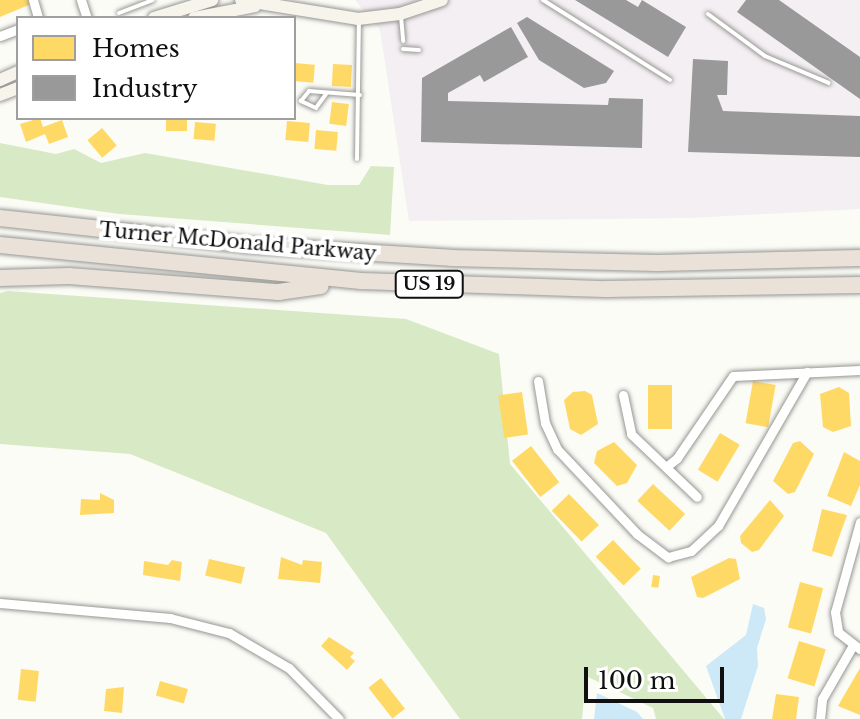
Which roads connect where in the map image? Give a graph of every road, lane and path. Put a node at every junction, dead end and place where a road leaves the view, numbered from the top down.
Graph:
1 (153, 0) edge
2 (212, 0) edge
3 (241, 0) edge
4 (313, 0) edge
5 (442, 0) edge
6 (543, 0) edge
7 (145, 3) junction
8 (258, 5) junction
9 (119, 13) dead end
10 (400, 14) junction
11 (708, 14) dead end
12 (312, 15) junction
13 (152, 16) edge
14 (160, 16) edge
15 (204, 16) edge
16 (358, 19) junction
17 (403, 41) dead end
18 (403, 49) dead end
19 (419, 50) dead end
20 (670, 80) dead end
21 (829, 83) dead end
22 (326, 94) junction
23 (360, 95) junction
24 (357, 159) dead end
25 (0, 218) edge
26 (0, 245) edge
27 (860, 258) edge
28 (0, 278) edge
29 (361, 281) junction
30 (860, 285) edge
31 (860, 370) edge
32 (807, 372) junction
33 (538, 381) dead end
34 (623, 395) dead end
35 (666, 467) junction
36 (697, 497) dead end
37 (860, 522) edge
38 (0, 603) edge
39 (856, 647) edge
40 (339, 719) edge
41 (820, 719) edge

1 - 7 lane
2 - 14 street
3 - 8 street
4 - 12 lane
5 - 10 street
6 - 20 lane
7 - 9 lane
7 - 13 lane
8 - 12 street
8 - 15 street
10 - 16 street
10 - 17 lane
11 - 21 lane
12 - 16 street
16 - 23 lane
18 - 19 lane
22 - 22 lane
22 - 23 lane
23 - 24 lane
25 - 27 highway, Turner McDonald Parkway / US 19
26 - 29 highway, Turner McDonald Parkway / US 19
28 - 29 highway
29 - 30 highway, Turner McDonald Parkway / US 19
31 - 32 street
32 - 33 street
32 - 35 street
34 - 35 street
35 - 36 street
37 - 39 street
38 - 40 street
39 - 41 street

